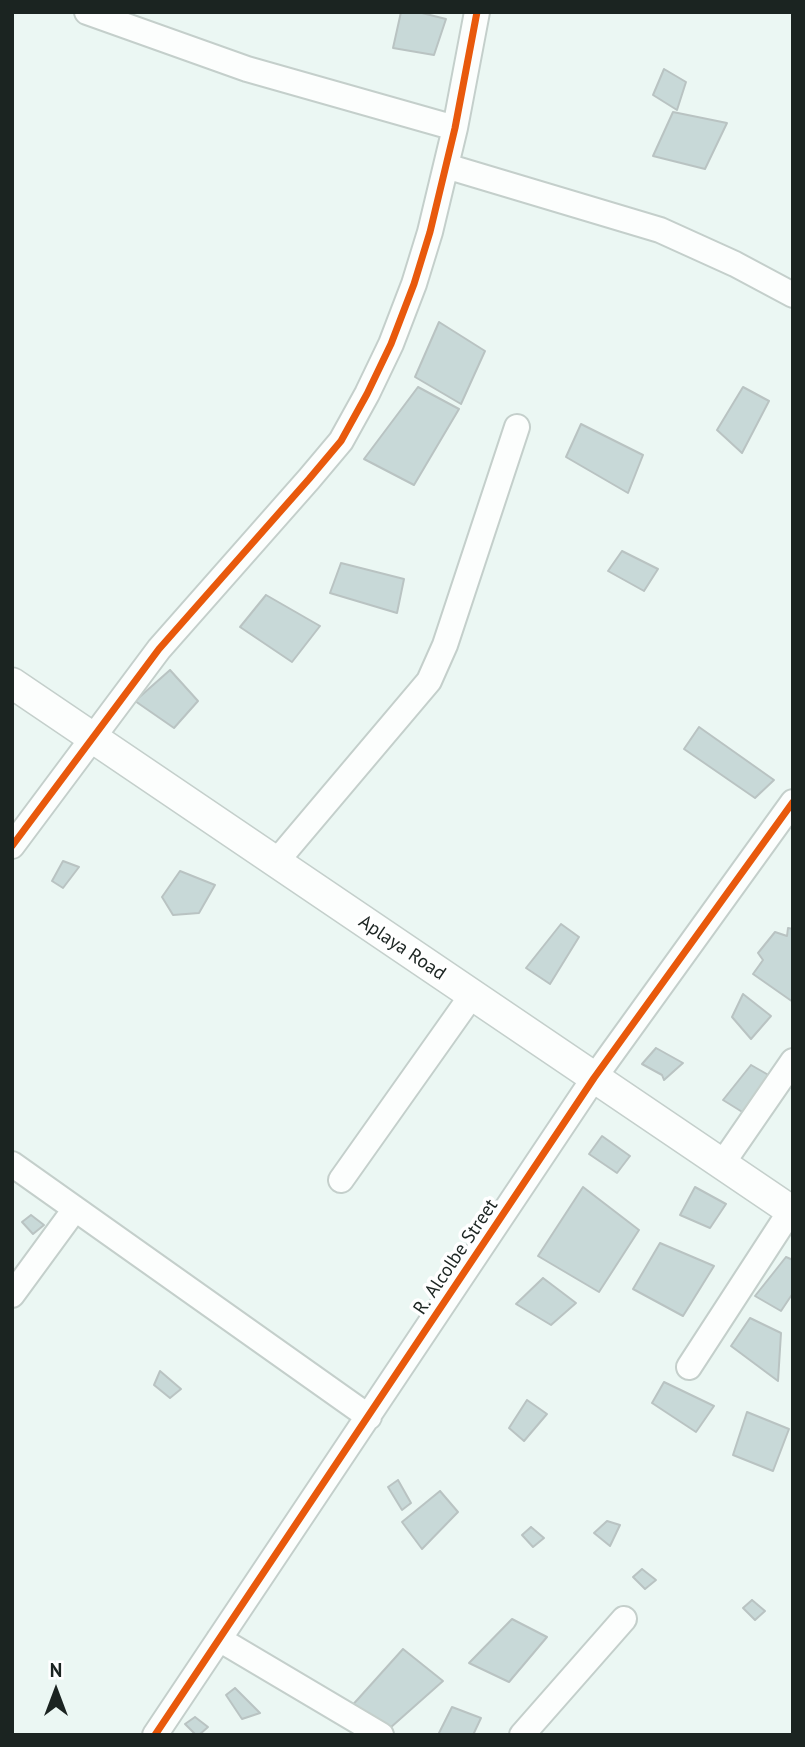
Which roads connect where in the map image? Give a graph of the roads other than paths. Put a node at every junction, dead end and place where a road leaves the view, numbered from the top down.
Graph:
1 (87, 12) edge
2 (477, 12) edge
3 (455, 128) junction
4 (446, 166) junction
5 (793, 295) edge
6 (517, 427) dead end
7 (12, 683) edge
8 (92, 737) junction
9 (793, 802) edge
10 (785, 830) edge
11 (12, 845) edge
12 (276, 862) junction
13 (472, 995) junction
14 (793, 1061) edge
15 (594, 1078) junction
16 (12, 1164) edge
17 (722, 1164) junction
18 (341, 1180) dead end
19 (75, 1209) junction
20 (792, 1211) edge
21 (12, 1295) edge
22 (689, 1367) dead end
23 (369, 1417) junction
24 (624, 1619) dead end
25 (219, 1639) junction
26 (155, 1735) edge
27 (381, 1735) edge
28 (522, 1735) edge

1 - 3 street
2 - 3 street
3 - 4 street
4 - 5 street
4 - 8 street
6 - 12 street
7 - 8 street, Aplaya Road
8 - 11 street
8 - 12 street, Aplaya Road
9 - 10 street, R. Alcolbe Street
10 - 15 street, R. Alcolbe Street
12 - 13 street, Aplaya Road
13 - 15 street, Aplaya Road
13 - 18 street
14 - 17 street
15 - 17 street, Aplaya Road
15 - 23 street, R. Alcolbe Street
16 - 19 street
17 - 20 street, Aplaya Road
19 - 21 street
19 - 23 street
20 - 22 street
23 - 25 street, R. Alcolbe Street
24 - 28 street
25 - 26 street, R. Alcolbe Street
25 - 27 street

